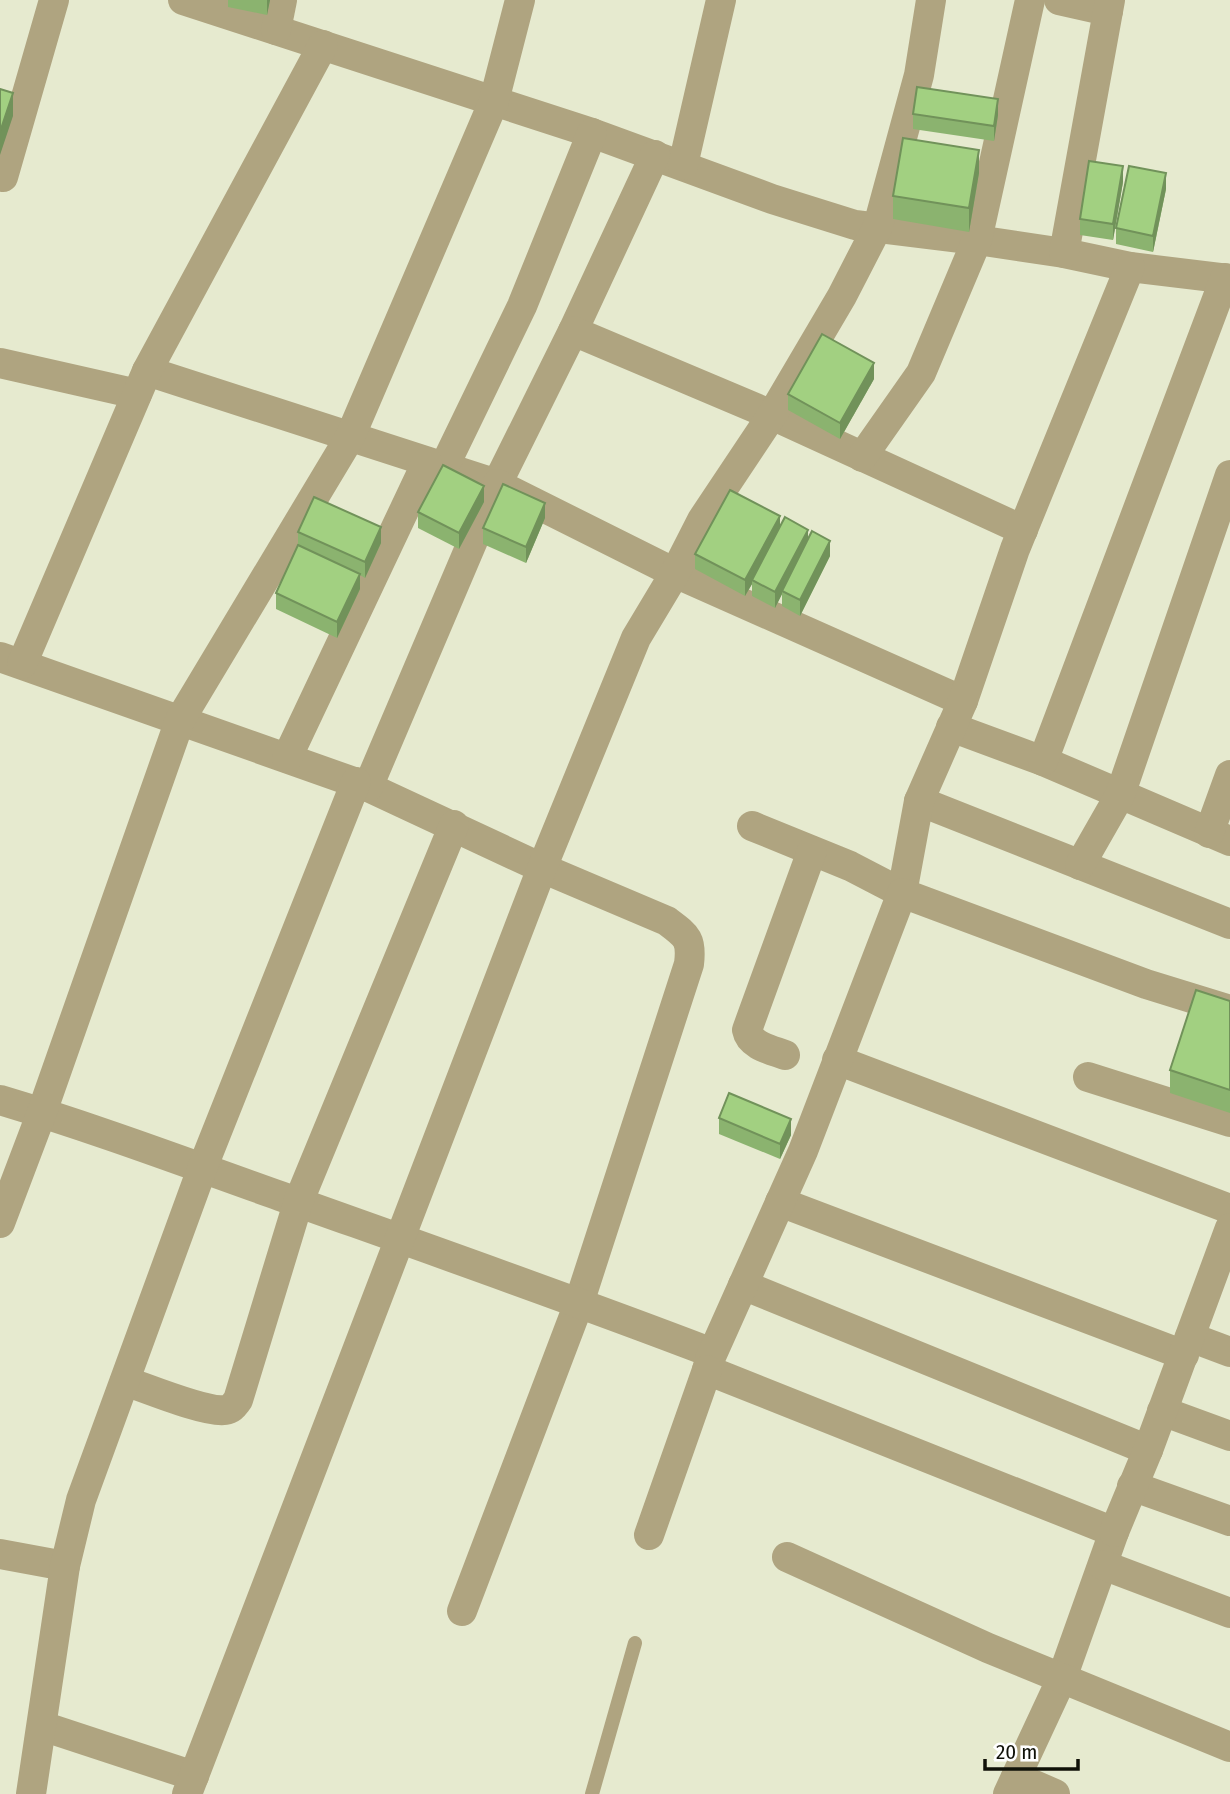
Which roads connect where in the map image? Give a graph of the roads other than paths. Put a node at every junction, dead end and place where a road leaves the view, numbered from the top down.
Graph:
1 (54, 0) edge
2 (183, 0) edge
3 (282, 0) edge
4 (520, 0) edge
5 (721, 0) edge
6 (931, 0) edge
7 (1030, 0) edge
8 (1059, 0) edge
9 (1109, 6) edge
10 (276, 30) junction
11 (323, 46) junction
12 (494, 101) junction
13 (592, 133) junction
14 (655, 155) junction
15 (683, 165) junction
16 (1, 180) edge
17 (878, 226) junction
18 (977, 240) junction
19 (1063, 253) junction
20 (1130, 267) junction
21 (1227, 279) edge
22 (572, 331) junction
23 (0, 363) edge
24 (142, 383) junction
25 (772, 415) junction
26 (350, 437) junction
27 (862, 457) junction
28 (436, 465) junction
29 (1230, 475) edge
30 (497, 484) junction
31 (1023, 530) junction
32 (675, 573) junction
33 (11, 660) edge
34 (957, 714) junction
35 (180, 720) junction
36 (287, 758) junction
37 (1043, 761) junction
38 (1230, 775) edge
39 (362, 785) junction
40 (1121, 794) junction
41 (919, 801) junction
42 (454, 825) junction
43 (752, 826) dead end
44 (1219, 837) edge
45 (812, 851) junction
46 (1080, 865) junction
47 (542, 868) junction
48 (902, 893) junction
49 (1230, 924) edge
50 (1230, 1010) edge
51 (785, 1055) dead end
52 (837, 1060) junction
53 (1088, 1077) dead end
54 (0, 1100) edge
55 (42, 1112) junction
56 (1230, 1122) edge
57 (202, 1169) junction
58 (780, 1202) junction
59 (298, 1203) junction
60 (1230, 1209) edge
61 (0, 1223) edge
62 (1230, 1228) edge
63 (400, 1239) junction
64 (1225, 1260) edge
65 (743, 1285) junction
66 (579, 1303) junction
67 (1187, 1346) junction
68 (1230, 1352) edge
69 (709, 1365) junction
70 (125, 1381) junction
71 (1162, 1411) junction
72 (1230, 1436) edge
73 (1148, 1450) junction
74 (1132, 1486) junction
75 (1230, 1521) edge
76 (1114, 1532) junction
77 (649, 1535) dead end
78 (0, 1553) edge
79 (787, 1557) dead end
80 (1103, 1565) junction
81 (65, 1566) junction
82 (462, 1611) dead end
83 (1230, 1613) edge
84 (635, 1643) dead end
85 (1062, 1678) junction
86 (42, 1726) junction
87 (1230, 1747) edge
88 (190, 1785) edge
89 (1012, 1786) edge
90 (31, 1794) edge
91 (592, 1794) edge
92 (1055, 1794) edge

1 - 16 street
2 - 10 street
3 - 10 street
4 - 12 street
5 - 15 street
6 - 17 street
7 - 18 street
8 - 9 street
9 - 19 street
10 - 11 street
11 - 12 street
11 - 24 street
12 - 13 street
12 - 26 street
13 - 14 street
13 - 28 street
14 - 15 street
14 - 22 street
15 - 17 street
17 - 18 street
17 - 25 street
18 - 19 street
18 - 27 street
19 - 20 street
20 - 21 street
20 - 31 street
21 - 37 street
22 - 25 street
22 - 30 street
23 - 24 street
24 - 26 street
24 - 33 street
25 - 27 street
25 - 32 street
26 - 28 street
26 - 35 street
27 - 31 street
28 - 30 street
28 - 36 street
29 - 40 street
30 - 32 street
30 - 39 street
31 - 34 street
32 - 34 street
32 - 47 street
33 - 35 street
34 - 37 street
34 - 41 street
35 - 36 street
35 - 55 street
36 - 39 street
37 - 40 street
38 - 44 street
39 - 42 street
39 - 57 street
40 - 44 street
40 - 46 street
41 - 46 street
41 - 48 street
42 - 47 street
42 - 59 street
43 - 45 street
45 - 48 street
45 - 51 street
46 - 49 street
47 - 63 street
47 - 66 street
48 - 50 street
48 - 52 street
52 - 58 street
52 - 60 street
53 - 56 street
54 - 55 street
55 - 57 street
55 - 61 street
57 - 59 street
57 - 70 street
58 - 65 street
58 - 67 street
59 - 63 street
59 - 70 street
62 - 64 street
63 - 66 street
63 - 88 street
64 - 67 street
65 - 69 street
65 - 73 street
66 - 69 street
66 - 82 street
67 - 68 street
67 - 71 street
69 - 76 street
69 - 77 street
70 - 81 street
71 - 72 street
71 - 73 street
73 - 74 street
74 - 75 street
74 - 76 street
76 - 80 street
78 - 81 street
79 - 85 street
80 - 83 street
80 - 85 street
81 - 86 street
84 - 91 lane
85 - 87 street
85 - 89 street
86 - 88 street
86 - 90 street
89 - 92 street

